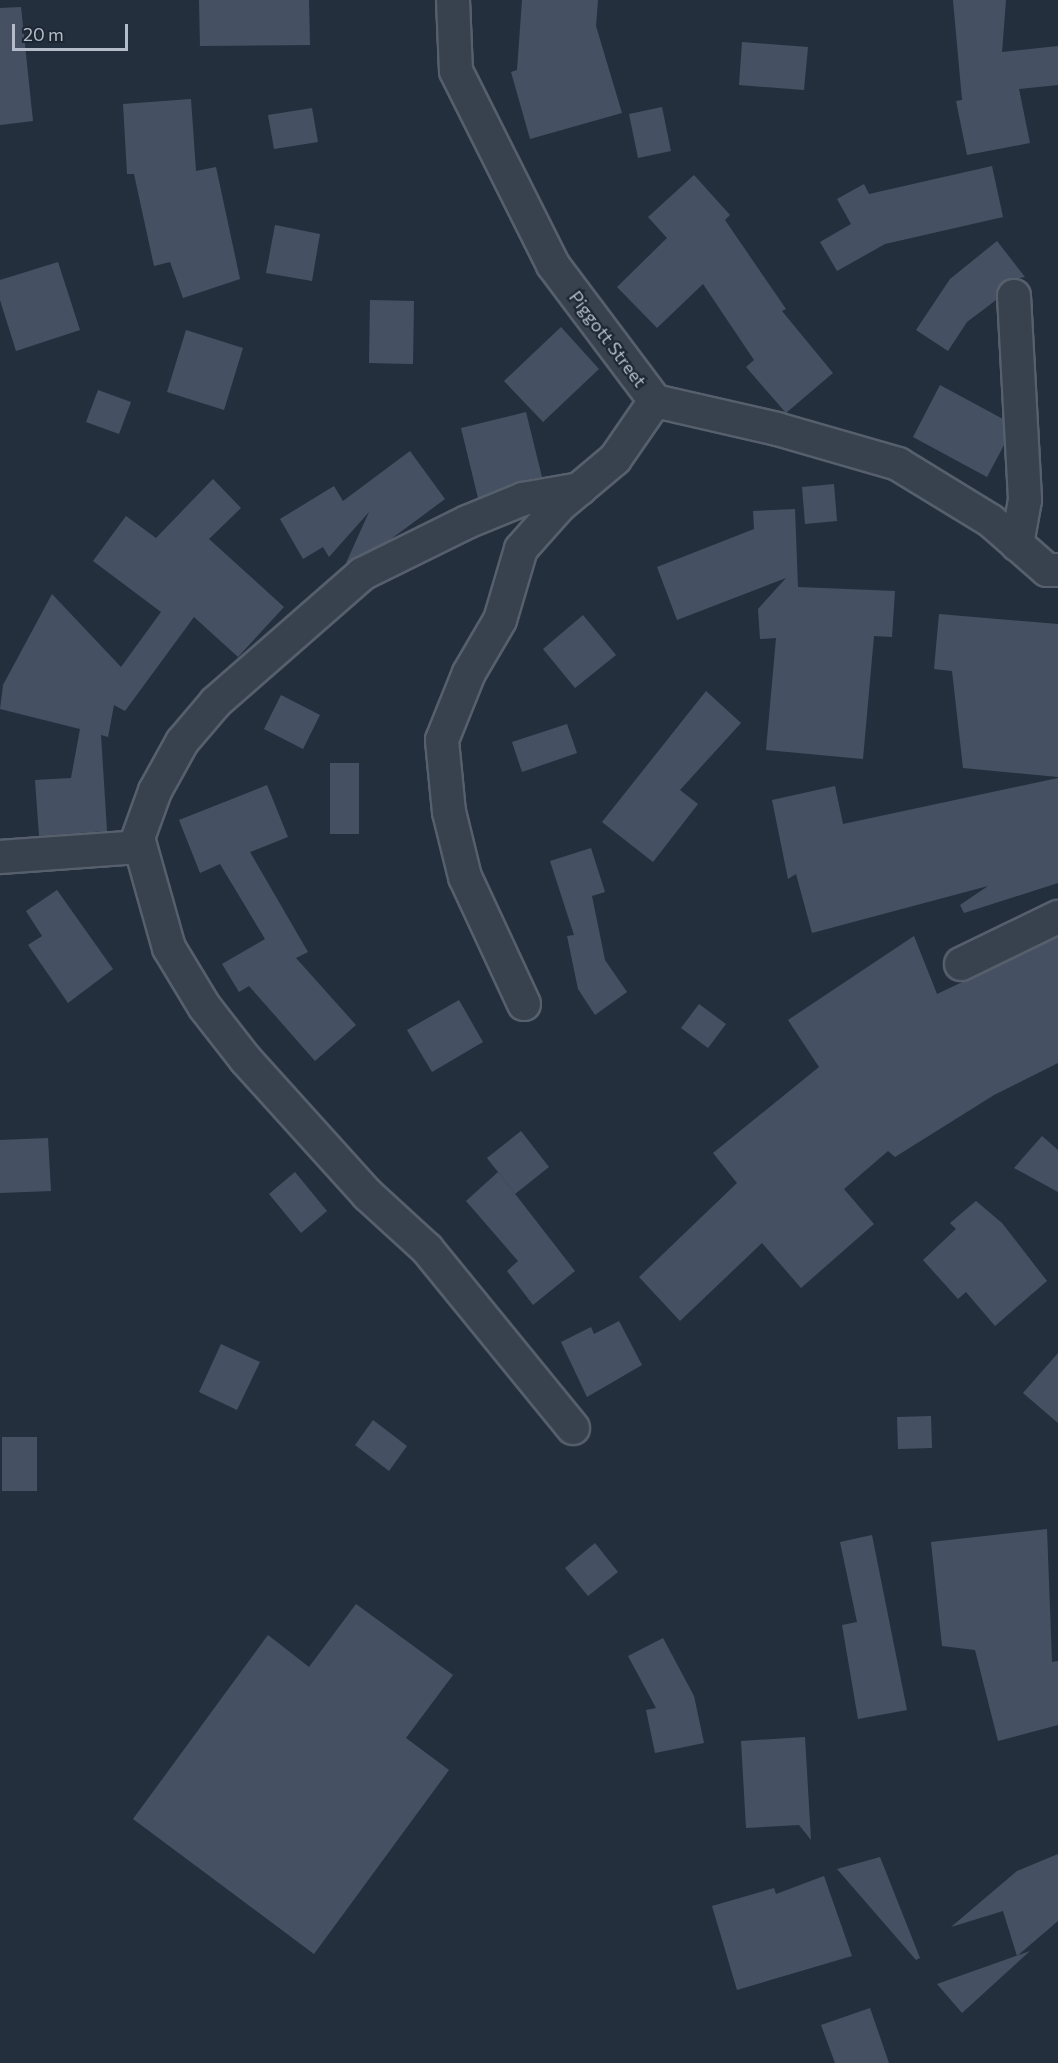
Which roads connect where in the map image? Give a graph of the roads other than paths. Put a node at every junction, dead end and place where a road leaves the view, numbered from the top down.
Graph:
1 (453, 0) edge
2 (1014, 296) dead end
3 (655, 401) junction
4 (580, 489) junction
5 (1017, 544) junction
6 (1058, 570) edge
7 (140, 847) junction
8 (0, 856) edge
9 (1058, 917) edge
10 (961, 964) dead end
11 (524, 1004) dead end
12 (573, 1428) dead end

1 - 3 street, Piggott Street
2 - 5 street
3 - 4 street
3 - 5 street, Piggott Street
4 - 7 street
4 - 11 street
5 - 6 street, Piggott Street
7 - 8 street
7 - 12 street
9 - 10 street

